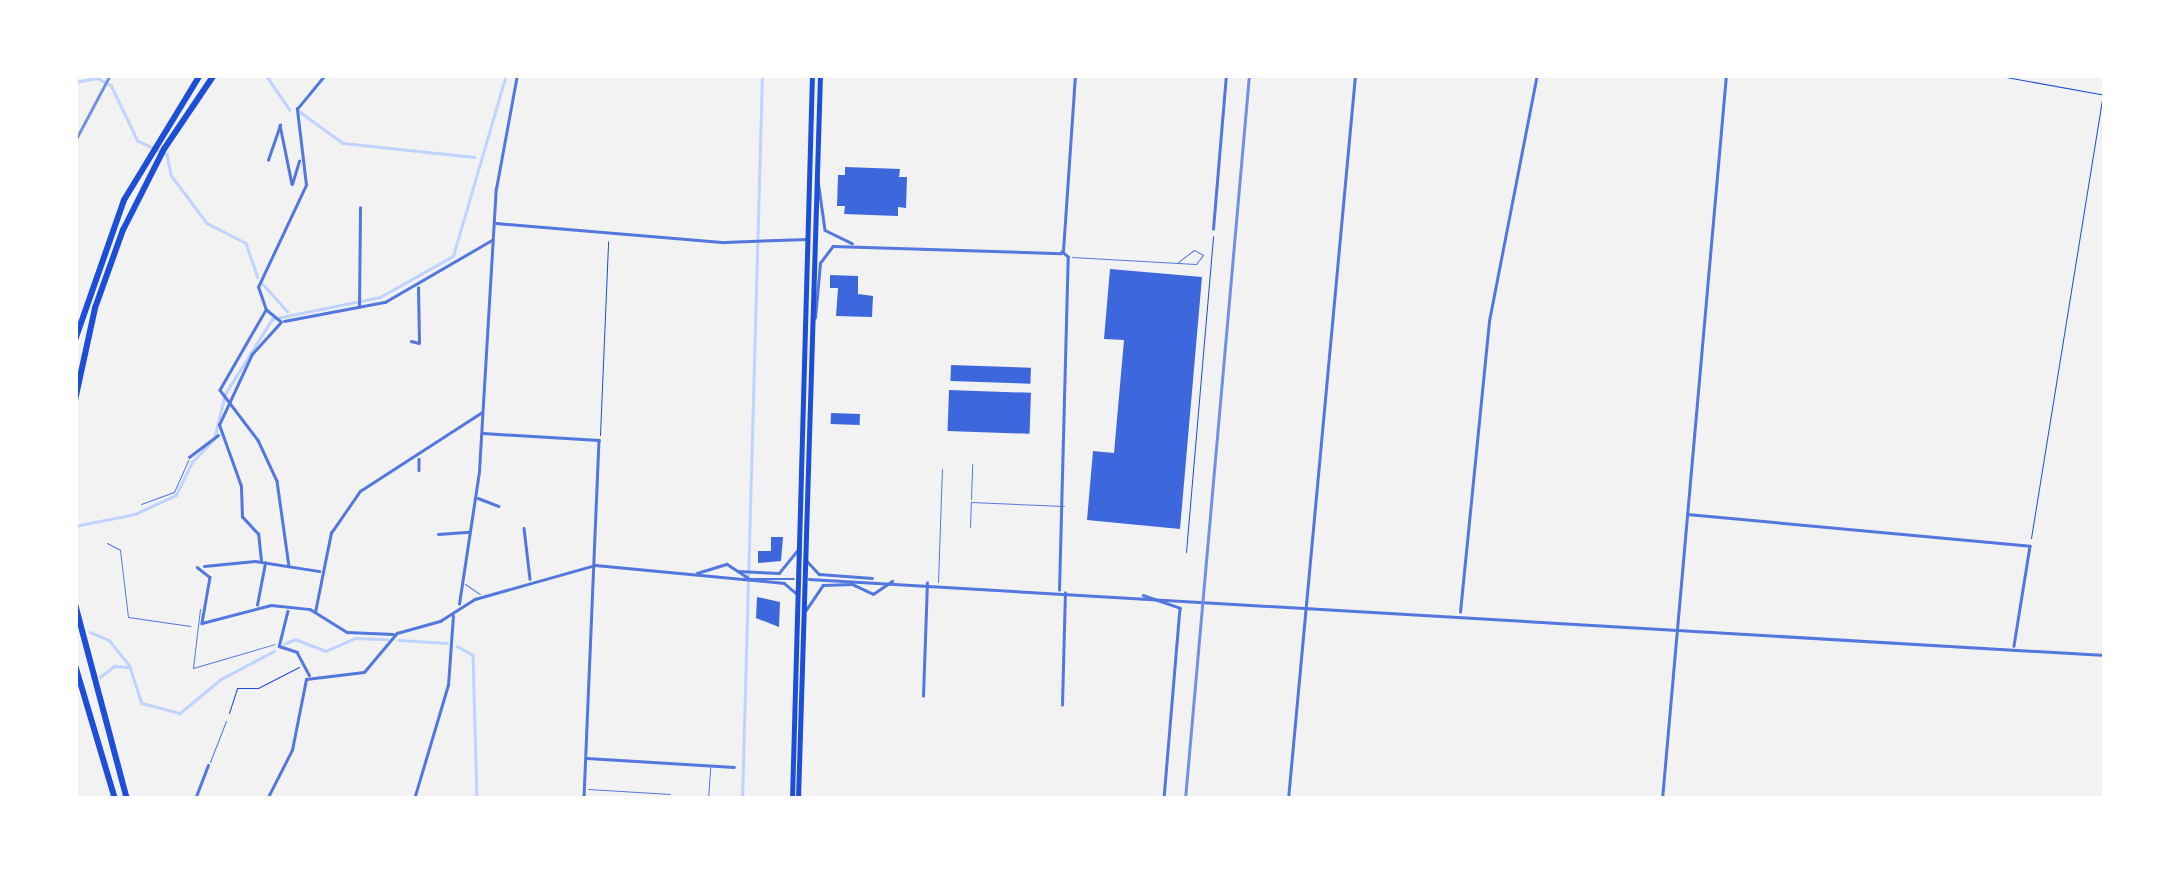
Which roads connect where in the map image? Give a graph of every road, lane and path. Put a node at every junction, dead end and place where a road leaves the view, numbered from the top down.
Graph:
1 (214, 75) edge
2 (325, 75) edge
3 (517, 75) edge
4 (812, 75) edge
5 (820, 75) edge
6 (1075, 75) edge
7 (1226, 75) edge
8 (1355, 75) edge
9 (1537, 75) edge
10 (1726, 75) edge
11 (1994, 75) edge
12 (197, 79) edge
13 (2105, 83) edge
14 (2104, 95) edge
15 (300, 159) junction
16 (268, 160) dead end
17 (817, 179) junction
18 (360, 208) dead end
19 (494, 222) junction
20 (1213, 229) joint
21 (608, 233) junction
22 (493, 239) junction
23 (808, 239) junction
24 (858, 244) junction
25 (1062, 252) junction
26 (1068, 257) junction
27 (1178, 262) junction
28 (418, 287) junction
29 (358, 304) junction
30 (266, 310) junction
31 (277, 319) junction
32 (812, 327) junction
33 (75, 340) edge
34 (411, 341) dead end
35 (419, 342) junction
36 (427, 344) dead end
37 (75, 400) edge
38 (226, 400) junction
39 (483, 412) junction
40 (482, 432) junction
41 (219, 434) junction
42 (600, 440) junction
43 (190, 456) joint
44 (418, 457) junction
45 (972, 464) dead end
46 (942, 469) dead end
47 (419, 470) dead end
48 (476, 498) junction
49 (971, 502) junction
50 (141, 504) dead end
51 (499, 506) dead end
52 (1064, 506) junction
53 (1688, 514) junction
54 (970, 527) dead end
55 (524, 528) dead end
56 (471, 532) junction
57 (438, 534) dead end
58 (106, 543) dead end
59 (799, 545) junction
60 (2030, 546) junction
61 (1186, 552) dead end
62 (806, 558) junction
63 (263, 562) junction
64 (595, 565) junction
65 (722, 565) junction
66 (289, 566) junction
67 (731, 566) junction
68 (320, 571) junction
69 (695, 574) junction
70 (727, 578) junction
71 (749, 578) junction
72 (794, 579) dead end
73 (809, 579) dead end
74 (531, 580) junction
75 (858, 580) junction
76 (878, 580) junction
77 (894, 580) junction
78 (927, 581) junction
79 (938, 582) junction
80 (461, 583) junction
81 (857, 586) junction
82 (880, 590) junction
83 (1058, 591) junction
84 (1065, 592) junction
85 (1142, 594) junction
86 (798, 595) junction
87 (482, 596) junction
88 (75, 604) edge
89 (258, 606) junction
90 (1306, 606) junction
91 (460, 607) junction
92 (200, 608) junction
93 (288, 608) junction
94 (315, 612) junction
95 (452, 614) junction
96 (1460, 614) junction
97 (804, 616) junction
98 (77, 620) edge
99 (194, 626) junction
100 (1677, 629) junction
101 (394, 636) junction
102 (279, 644) junction
103 (2014, 647) junction
104 (2105, 655) edge
105 (75, 666) edge
106 (302, 666) junction
107 (310, 676) junction
108 (923, 696) dead end
109 (1062, 705) dead end
110 (226, 721) joint
111 (586, 758) junction
112 (208, 765) joint
113 (710, 765) junction
114 (734, 767) dead end
115 (584, 788) junction
116 (670, 794) dead end
117 (115, 799) edge
118 (127, 799) edge
119 (195, 799) edge
120 (266, 799) edge
121 (414, 799) edge
122 (584, 799) edge
123 (708, 799) edge
124 (795, 799) edge
125 (1164, 799) edge
126 (1288, 799) edge
127 (1662, 799) edge

1 - 37 highway
2 - 15 street
3 - 19 street
4 - 23 main road
5 - 17 main road
6 - 25 street
7 - 20 street
8 - 90 street
9 - 96 street
10 - 53 street
11 - 14 path
12 - 33 highway
13 - 14 path
14 - 60 path
15 - 16 street
15 - 30 street
17 - 24 street
17 - 32 main road
18 - 29 street
19 - 21 street
19 - 22 street
20 - 61 path
21 - 23 street
21 - 42 path
22 - 28 street
22 - 39 street
23 - 59 main road
24 - 25 street
24 - 32 street
25 - 26 street
26 - 27 lane
26 - 52 street
27 - 27 lane
28 - 29 street
28 - 35 street
29 - 31 street
30 - 31 street
30 - 38 street
31 - 38 street
32 - 62 main road
34 - 35 street
35 - 36 street
38 - 41 street
38 - 66 street
39 - 40 street
39 - 44 street
40 - 42 street
40 - 48 street
41 - 43 street
41 - 63 street
42 - 64 street
43 - 50 lane
44 - 47 street
44 - 68 street
45 - 49 lane
46 - 79 lane
48 - 51 street
48 - 56 street
49 - 52 lane
49 - 54 lane
52 - 83 street
53 - 60 street
53 - 100 street
55 - 74 street
56 - 57 street
56 - 80 street
58 - 99 lane
59 - 71 street
59 - 86 main road
60 - 103 street
62 - 76 street
62 - 97 main road
63 - 66 street
63 - 89 street
63 - 92 street
64 - 69 street
64 - 74 street
64 - 111 street
65 - 67 street
65 - 69 street
65 - 70 street
66 - 68 street
67 - 70 street
67 - 71 street
68 - 94 street
69 - 70 street
70 - 71 street
71 - 72 street
71 - 86 street
73 - 75 street
74 - 87 street
75 - 76 street
75 - 81 street
76 - 77 street
76 - 82 street
77 - 78 street
77 - 82 street
78 - 79 street
78 - 108 street
79 - 83 street
80 - 87 lane
80 - 91 street
81 - 82 street
81 - 97 street
83 - 84 street
84 - 85 street
84 - 109 street
85 - 90 street
85 - 125 street
86 - 124 main road
87 - 91 street
88 - 98 highway
89 - 92 street
89 - 93 street
90 - 96 street
90 - 126 street
91 - 95 street
92 - 99 lane
93 - 94 street
93 - 102 street
94 - 101 street
95 - 101 street
95 - 121 street
96 - 100 street
97 - 124 main road
98 - 118 highway
99 - 102 lane
100 - 103 street
100 - 127 street
101 - 107 street
102 - 106 street
103 - 104 street
105 - 117 highway
106 - 107 street
106 - 110 path
107 - 120 street
110 - 112 lane
111 - 113 street
111 - 115 street
112 - 119 street
113 - 114 street
113 - 123 lane
115 - 116 lane
115 - 122 street

